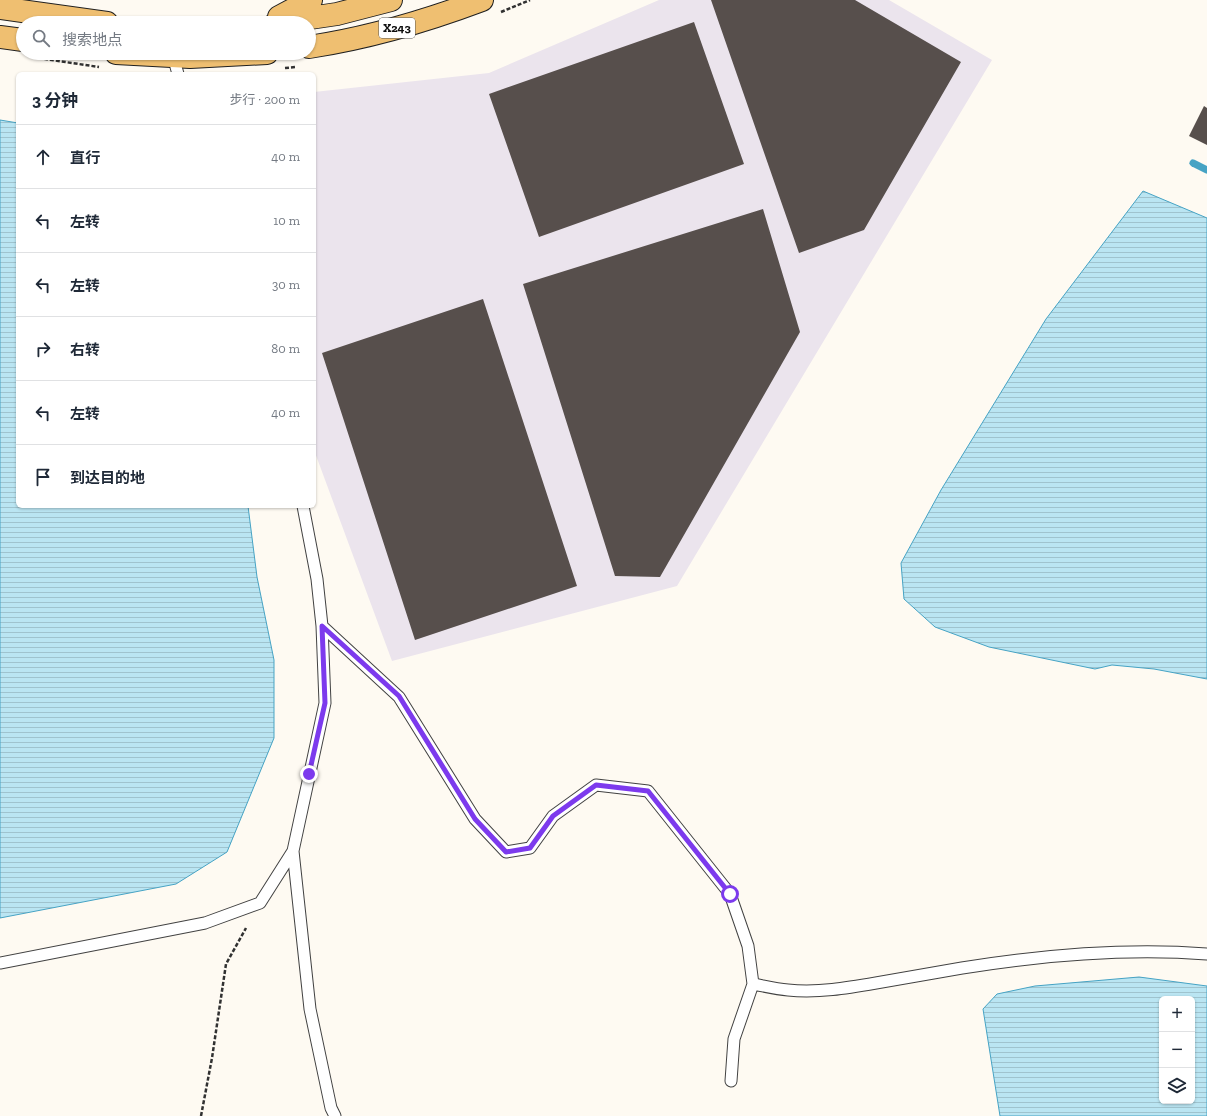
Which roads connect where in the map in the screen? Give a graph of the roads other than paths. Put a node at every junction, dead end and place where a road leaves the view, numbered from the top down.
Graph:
1 (311, 0) edge
2 (391, 0) edge
3 (482, 0) edge
4 (0, 8) edge
5 (57, 16) edge
6 (280, 16) edge
7 (316, 17) edge
8 (0, 37) edge
9 (16, 39) edge
10 (316, 46) edge
11 (150, 60) edge
12 (184, 60) edge
13 (175, 65) edge
14 (303, 508) edge
15 (322, 626) junction
16 (293, 850) junction
17 (1207, 954) edge
18 (0, 963) edge
19 (752, 984) junction
20 (731, 1081) dead end
21 (336, 1116) edge

1 - 6 main road
2 - 7 main road, X243
3 - 10 main road, X243
4 - 5 main road
8 - 9 main road
11 - 13 main road
12 - 13 main road
14 - 15 lane
15 - 16 lane
15 - 19 lane
16 - 18 lane
16 - 21 lane
17 - 19 lane
19 - 20 lane

